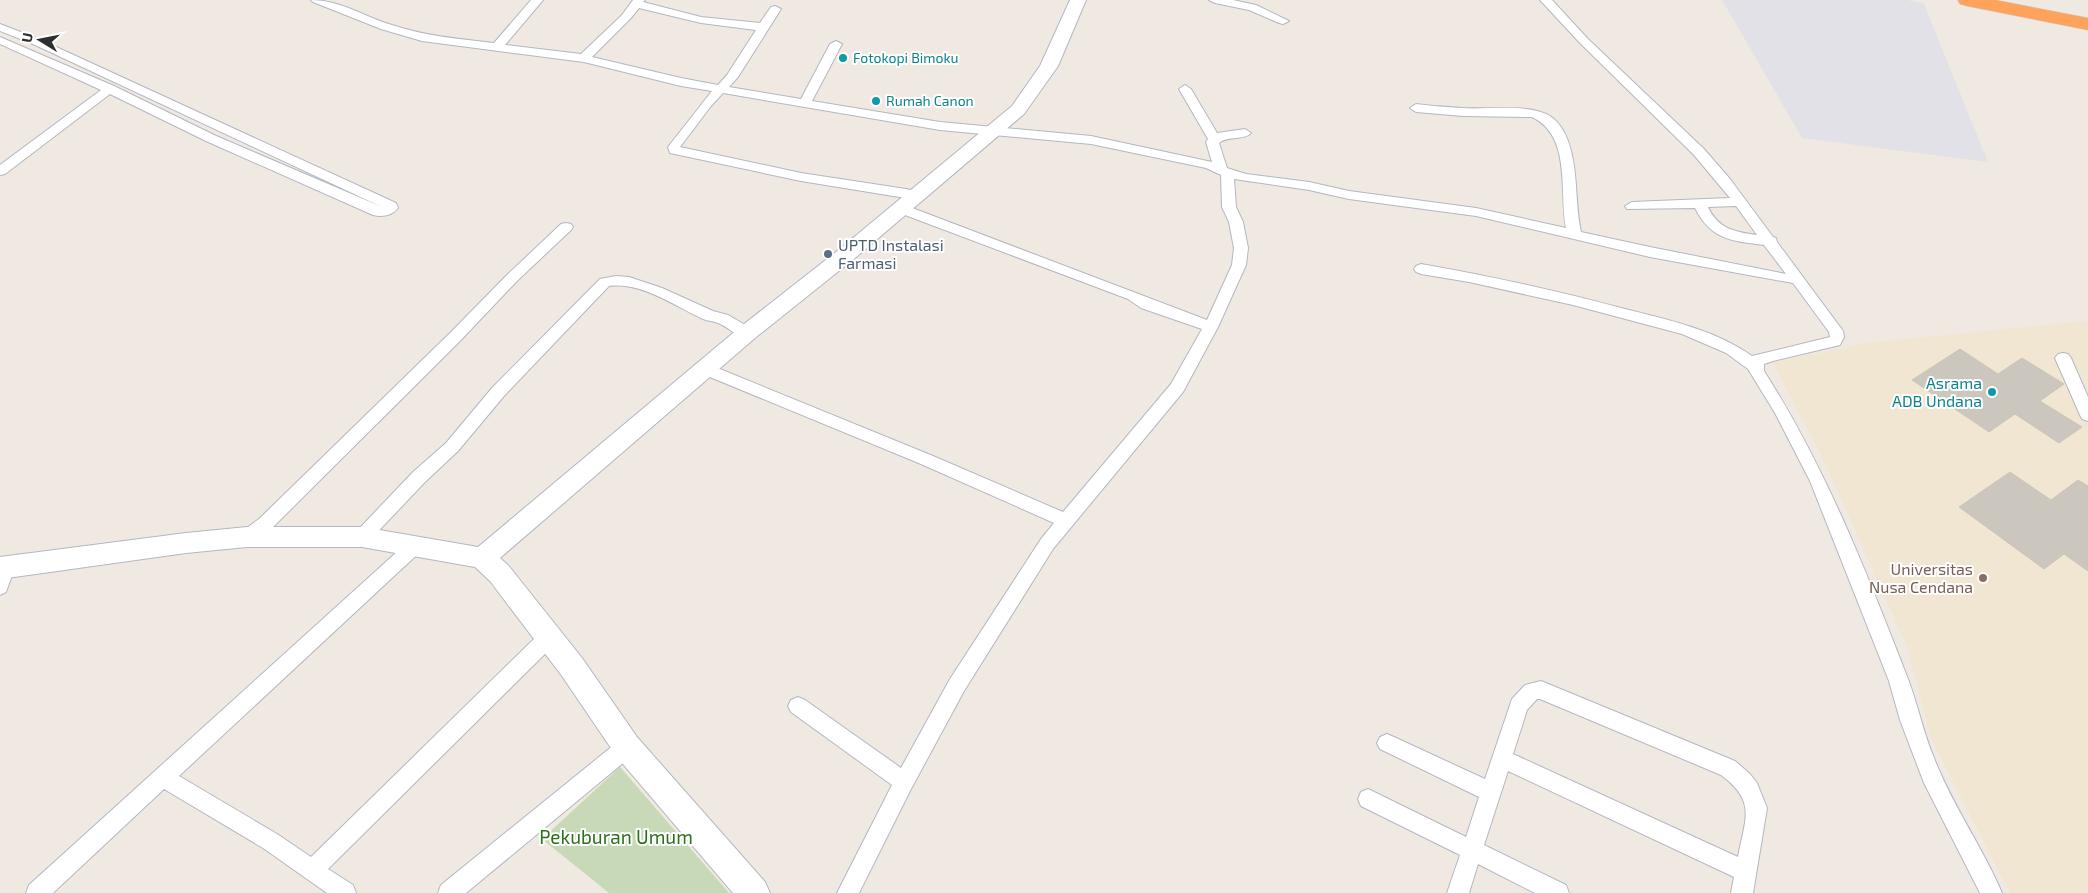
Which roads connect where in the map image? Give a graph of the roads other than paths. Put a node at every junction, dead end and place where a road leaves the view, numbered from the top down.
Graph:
1 (317, 0) edge
2 (537, 0) edge
3 (1078, 0) edge
4 (1215, 0) edge
5 (1546, 0) edge
6 (1967, 0) edge
7 (2022, 0) edge
8 (638, 2) edge
9 (775, 9) dead end
10 (2088, 13) edge
11 (1283, 21) dead end
12 (2088, 24) edge
13 (763, 27) junction
14 (6, 29) edge
15 (0, 39) edge
16 (836, 44) dead end
17 (496, 48) junction
18 (584, 58) junction
19 (110, 89) junction
20 (722, 89) junction
21 (1185, 89) dead end
22 (805, 103) junction
23 (1416, 108) dead end
24 (994, 132) junction
25 (1245, 133) dead end
26 (1214, 139) junction
27 (0, 171) edge
28 (1224, 171) junction
29 (918, 196) junction
30 (1740, 202) junction
31 (1700, 204) junction
32 (1632, 206) dead end
33 (902, 209) junction
34 (566, 227) dead end
35 (1575, 236) junction
36 (1771, 241) junction
37 (1421, 268) dead end
38 (1796, 278) junction
39 (1211, 327) junction
40 (747, 333) junction
41 (2063, 358) dead end
42 (1755, 366) junction
43 (705, 369) junction
44 (2088, 415) edge
45 (1066, 521) junction
46 (362, 537) junction
47 (247, 538) junction
48 (415, 546) junction
49 (482, 558) junction
50 (2, 574) edge
51 (548, 638) junction
52 (798, 706) dead end
53 (1387, 743) dead end
54 (627, 747) junction
55 (1501, 758) junction
56 (164, 778) junction
57 (904, 782) junction
58 (1490, 792) junction
59 (1368, 799) dead end
60 (1471, 850) junction
61 (311, 871) junction
62 (1746, 872) junction
63 (37, 893) edge
64 (345, 893) edge
65 (449, 893) edge
66 (754, 893) edge
67 (848, 893) edge
68 (1458, 893) edge
69 (1558, 893) edge
70 (1742, 893) edge
71 (1991, 893) edge

1 - 17 street
2 - 17 street
3 - 24 street
4 - 11 street
5 - 30 street
6 - 12 highway
7 - 10 highway
8 - 13 street
8 - 18 street
9 - 13 street
13 - 20 street
14 - 15 street
14 - 19 street
15 - 19 street
16 - 22 street
17 - 18 street
18 - 20 street
19 - 27 street
20 - 22 street
20 - 29 street
21 - 26 street
22 - 24 street
23 - 35 street
24 - 28 street
24 - 29 street
25 - 26 street
26 - 28 street
28 - 35 street
28 - 39 street
29 - 33 street
30 - 31 street
30 - 36 street
31 - 32 street
31 - 36 street
33 - 39 street
33 - 40 street
34 - 47 street
35 - 38 street
36 - 38 street
37 - 42 street
38 - 42 street
39 - 45 street
40 - 43 street
40 - 46 street
41 - 44 street
42 - 71 street
43 - 45 street
43 - 49 street
45 - 57 street
46 - 47 street
46 - 48 street
47 - 50 street
48 - 49 street
48 - 56 street
49 - 51 street
51 - 54 street
51 - 61 street
52 - 57 street
53 - 58 street
54 - 65 street
54 - 66 street
55 - 58 street
55 - 62 street
55 - 62 street
56 - 61 street
56 - 63 street
57 - 67 street
58 - 60 street
59 - 60 street
60 - 68 street
60 - 69 street
61 - 64 street
62 - 70 street

